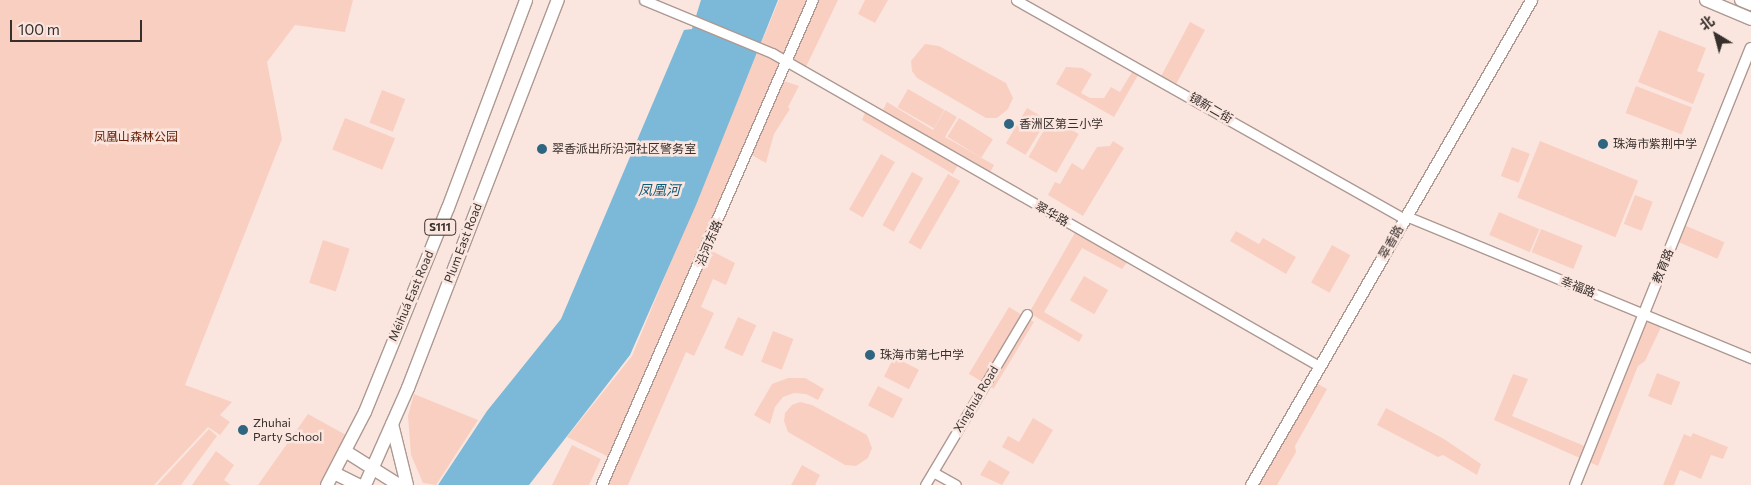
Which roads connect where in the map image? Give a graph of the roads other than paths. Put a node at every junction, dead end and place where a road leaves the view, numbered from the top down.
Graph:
1 (526, 0) edge
2 (558, 0) edge
3 (644, 0) edge
4 (812, 0) edge
5 (1016, 0) edge
6 (1532, 0) edge
7 (1706, 0) edge
8 (1741, 0) edge
9 (1751, 4) edge
10 (1751, 19) edge
11 (1751, 48) edge
12 (786, 62) junction
13 (1405, 217) junction
14 (1027, 314) dead end
15 (1644, 314) junction
16 (1751, 358) edge
17 (1319, 366) junction
18 (392, 424) junction
19 (346, 451) junction
20 (374, 468) junction
21 (933, 472) junction
22 (334, 473) junction
23 (327, 485) edge
24 (359, 485) edge
25 (366, 485) edge
26 (399, 485) edge
27 (407, 485) edge
28 (602, 485) edge
29 (925, 485) edge
30 (956, 485) edge
31 (1251, 485) edge
32 (1575, 485) edge

1 - 19 main road, Méihuá East Road / S111
2 - 18 main road, Plum East Road / S111
3 - 12 street, 翠华路
4 - 12 street, 沿河东路
5 - 13 street, 镜新二街
6 - 13 main road, 翠香路
7 - 10 main road
8 - 9 main road
11 - 15 street, 教育路
12 - 17 street, 翠华路
12 - 28 street, 沿河东路
13 - 15 street, 幸福路
13 - 17 main road, 翠香路
14 - 21 street, Xīnghuá Road
15 - 16 street, 幸福路
15 - 32 street, 教育路
17 - 31 main road, 翠香路
18 - 20 main road, Plum East Road / S111
18 - 27 main road
19 - 20 main road
19 - 22 main road, S111
20 - 25 main road, Plum East Road / S111
20 - 26 main road
21 - 29 street, Xīnghuá Road
21 - 30 street
22 - 23 main road, S111
22 - 24 main road

